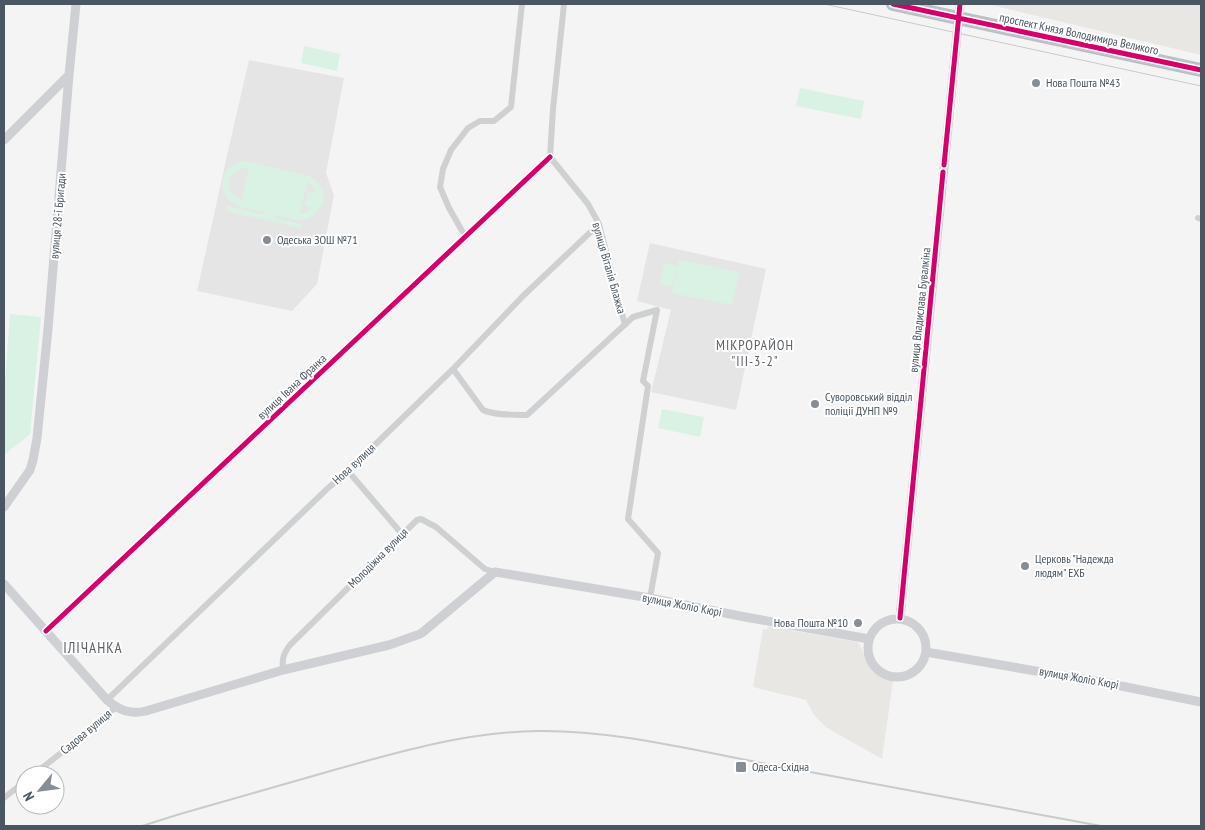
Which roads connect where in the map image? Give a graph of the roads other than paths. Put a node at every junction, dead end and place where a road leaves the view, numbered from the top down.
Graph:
1 (76, 4) edge
2 (522, 4) edge
3 (564, 4) edge
4 (893, 4) edge
5 (960, 4) edge
6 (959, 18) junction
7 (1201, 70) edge
8 (69, 75) junction
9 (4, 140) edge
10 (550, 156) junction
11 (599, 224) junction
12 (464, 236) junction
13 (625, 325) junction
14 (453, 369) junction
15 (348, 471) junction
16 (4, 507) edge
17 (402, 534) junction
18 (495, 572) junction
19 (4, 584) edge
20 (650, 598) junction
21 (900, 618) junction
22 (46, 631) junction
23 (869, 639) junction
24 (926, 652) junction
25 (283, 670) junction
26 (107, 700) junction
27 (1201, 702) edge
28 (116, 707) junction
29 (46, 765) edge
30 (15, 789) edge
31 (4, 798) edge

1 - 8 street, вулиця 28-ї Бригади
2 - 12 street
3 - 10 street
4 - 6 highway, проспект Князя Володимира Великого
5 - 6 street, вулиця Владислава Бувалкіна
6 - 7 highway, проспект Князя Володимира Великого
6 - 21 street, вулиця Владислава Бувалкіна
8 - 9 street
8 - 16 street, вулиця 28-ї Бригади
10 - 11 street, вулиця Віталія Блажка
10 - 12 street, вулиця Івана Франка
11 - 13 street, вулиця Віталія Блажка
11 - 14 street, Нова вулиця
12 - 22 street, вулиця Івана Франка
13 - 14 street
13 - 20 street, вулиця Віталія Блажка
14 - 15 street, Нова вулиця
15 - 17 street
15 - 26 street, Нова вулиця
17 - 18 street, Молодіжна вулиця
17 - 25 street, Молодіжна вулиця
18 - 20 street, вулиця Жоліо Кюрі
18 - 25 street
19 - 22 street
20 - 23 street, вулиця Жоліо Кюрі
21 - 23 street
21 - 24 street
22 - 26 street
23 - 24 street
24 - 27 street, вулиця Жоліо Кюрі
25 - 28 street
26 - 28 street
28 - 29 street, Садова вулиця
30 - 31 street

